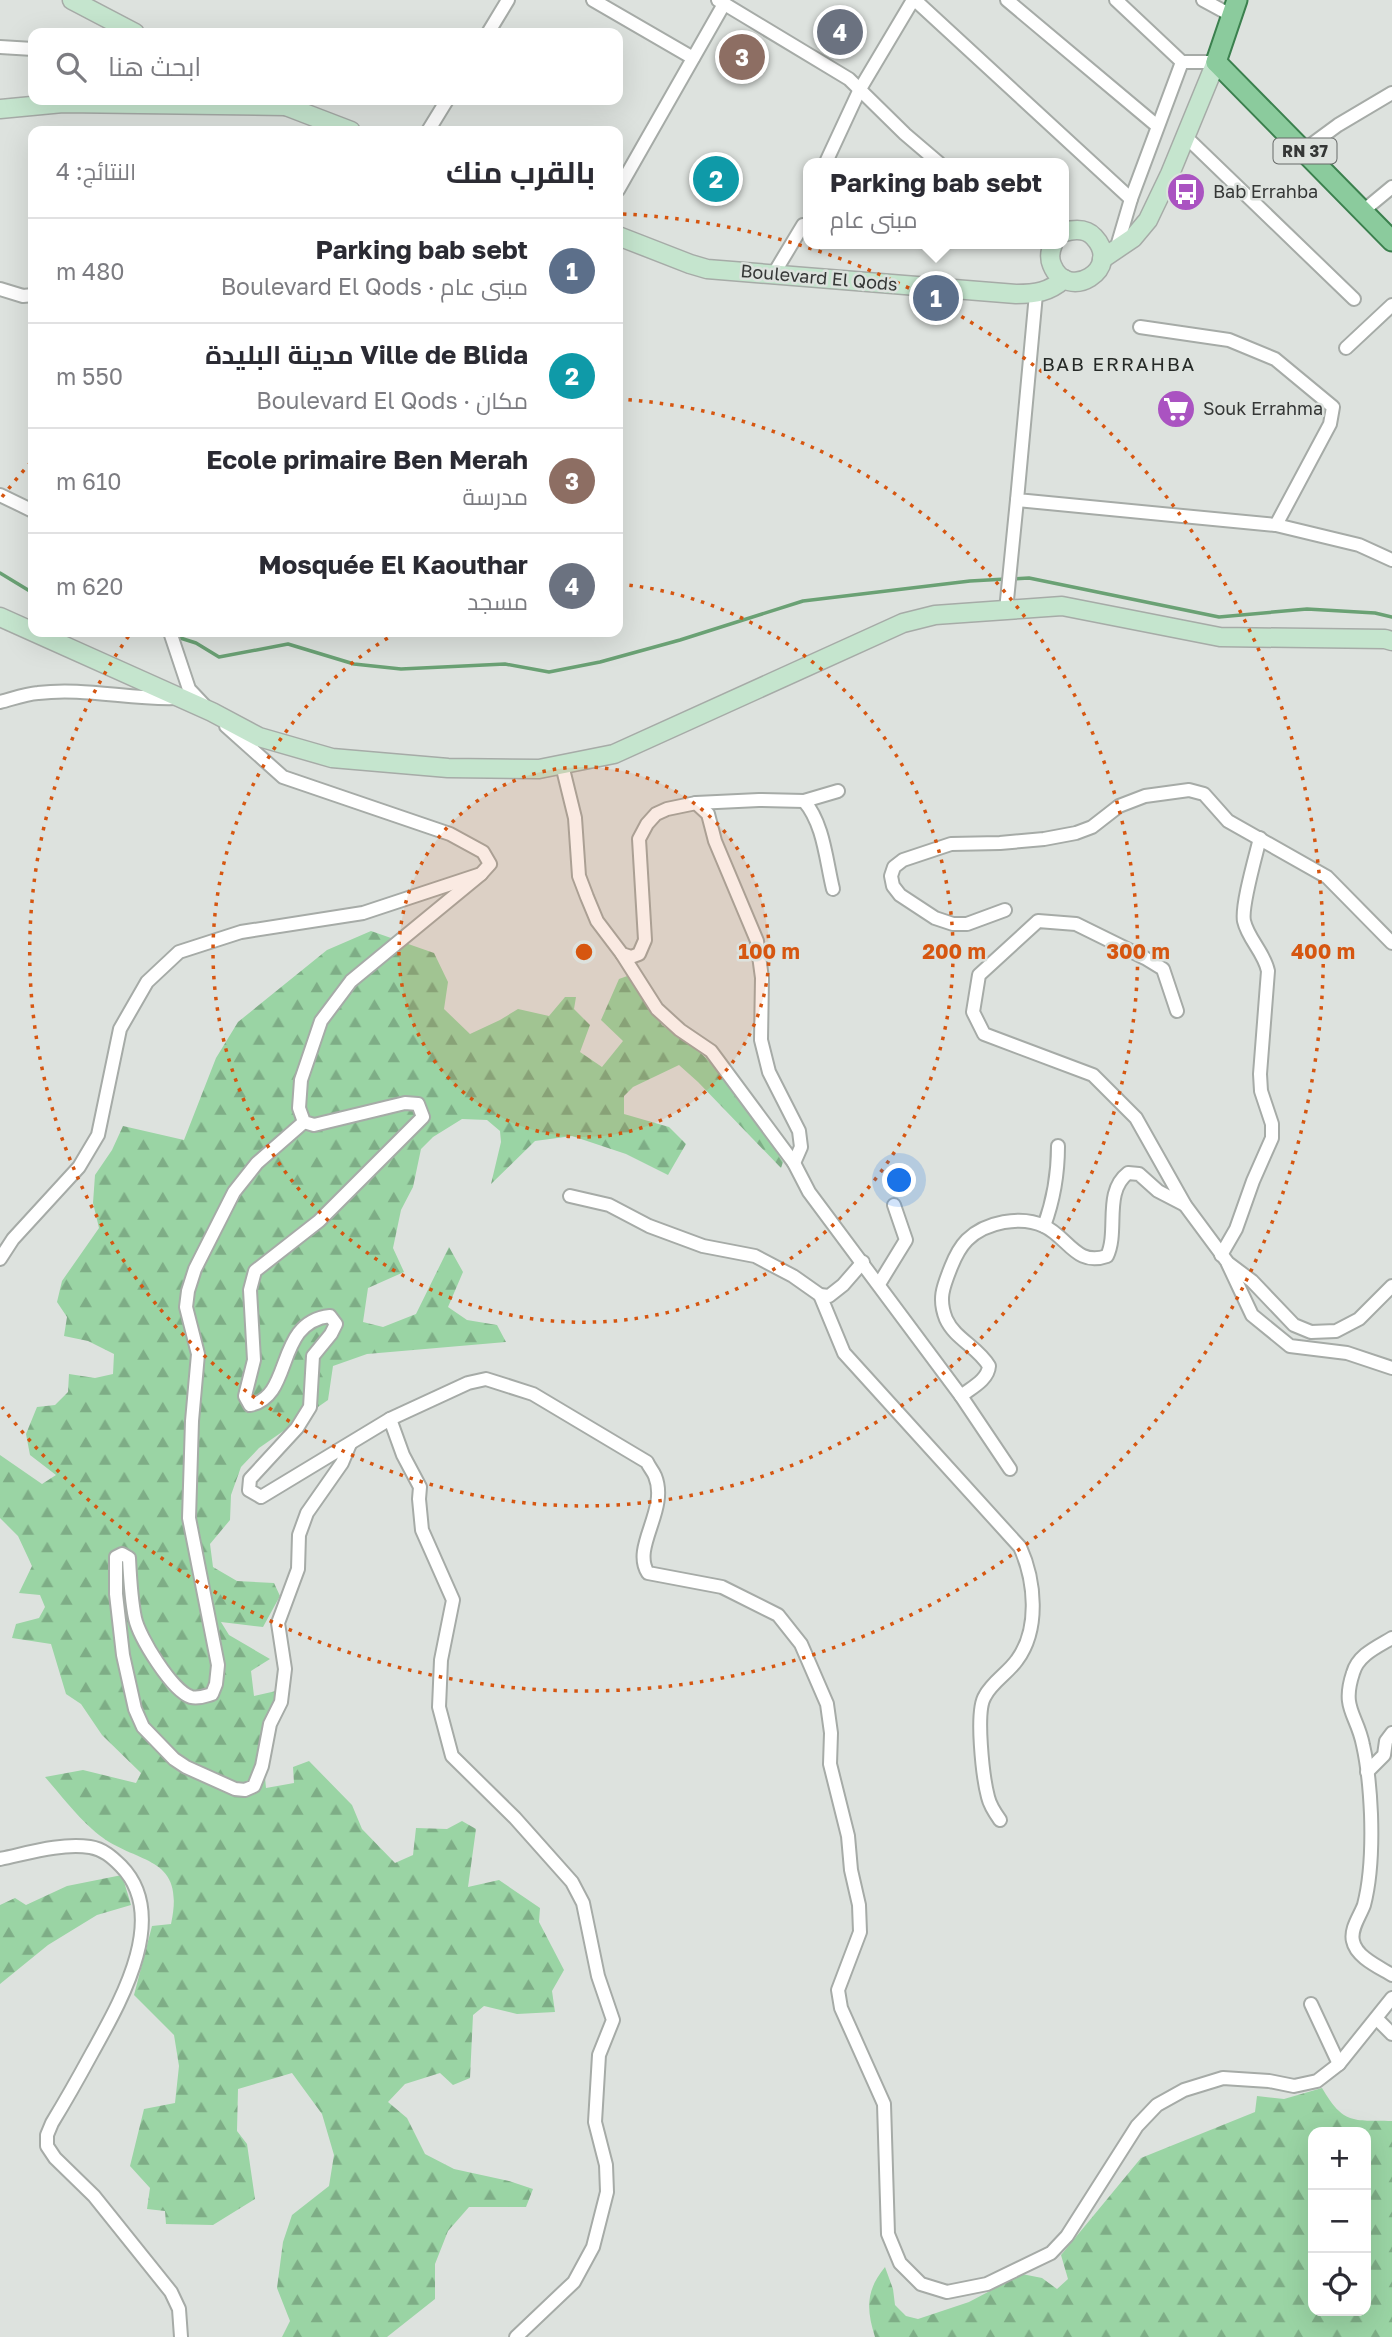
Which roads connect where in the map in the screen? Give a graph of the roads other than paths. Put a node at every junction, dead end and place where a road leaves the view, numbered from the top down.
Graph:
1 (72, 0) edge
2 (508, 0) edge
3 (593, 0) edge
4 (914, 0) edge
5 (1007, 0) edge
6 (1116, 0) edge
7 (1203, 0) edge
8 (721, 2) edge
9 (1231, 4) edge
10 (125, 28) edge
11 (491, 28) edge
12 (0, 47) edge
13 (28, 49) edge
14 (693, 58) junction
15 (1182, 62) junction
16 (1216, 62) junction
17 (860, 89) junction
18 (1392, 93) edge
19 (42, 105) edge
20 (283, 105) edge
21 (444, 105) edge
22 (0, 109) edge
23 (1156, 125) junction
24 (322, 126) edge
25 (431, 126) edge
26 (1185, 136) junction
27 (1304, 150) junction
28 (828, 158) edge
29 (933, 158) edge
30 (623, 181) edge
31 (1392, 187) edge
32 (1130, 199) junction
33 (1363, 211) junction
34 (803, 225) edge
35 (1069, 232) edge
36 (623, 238) edge
37 (1392, 241) edge
38 (1051, 249) edge
39 (1109, 255) junction
40 (773, 275) junction
41 (1064, 279) junction
42 (0, 289) edge
43 (1036, 294) junction
44 (28, 296) edge
45 (1354, 299) dead end
46 (1392, 305) edge
47 (1140, 327) dead end
48 (1346, 348) dead end
49 (0, 495) edge
50 (1017, 500) junction
51 (28, 509) edge
52 (1276, 525) junction
53 (1392, 560) edge
54 (1006, 610) junction
55 (0, 617) edge
56 (28, 629) edge
57 (48, 637) edge
58 (171, 637) edge
59 (1392, 641) edge
60 (185, 694) junction
61 (0, 702) edge
62 (212, 712) junction
63 (562, 765) junction
64 (838, 791) dead end
65 (804, 802) junction
66 (696, 803) junction
67 (1260, 838) junction
68 (481, 874) junction
69 (833, 889) dead end
70 (1005, 910) dead end
71 (1392, 943) edge
72 (622, 954) junction
73 (1177, 1010) dead end
74 (304, 1122) junction
75 (1058, 1146) dead end
76 (794, 1163) junction
77 (570, 1196) dead end
78 (894, 1205) dead end
79 (1185, 1205) junction
80 (1044, 1226) junction
81 (0, 1259) edge
82 (1225, 1259) junction
83 (863, 1262) junction
84 (879, 1284) junction
85 (1392, 1286) edge
86 (820, 1295) junction
87 (1392, 1368) edge
88 (961, 1395) junction
89 (390, 1419) junction
90 (350, 1444) junction
91 (1010, 1469) dead end
92 (1392, 1638) edge
93 (1392, 1733) edge
94 (1367, 1772) junction
95 (1000, 1820) dead end
96 (0, 1859) edge
97 (1392, 1975) edge
98 (1392, 1998) edge
99 (1311, 2004) dead end
100 (1377, 2019) junction
101 (1392, 2034) edge
102 (1339, 2064) junction
103 (180, 2318) junction
104 (181, 2337) edge
105 (191, 2337) edge
106 (516, 2337) edge

1 - 10 street
2 - 11 street
3 - 14 street
4 - 17 street
4 - 32 street
5 - 23 street
6 - 15 street
7 - 9 street
8 - 14 street
8 - 17 street
9 - 16 main road
12 - 13 street
14 - 30 street
15 - 16 street
15 - 23 street
16 - 26 street
16 - 27 main road, RN 37
17 - 28 street
17 - 29 street
18 - 27 street
19 - 22 street
20 - 24 street
21 - 25 street
23 - 32 street
26 - 39 street
26 - 45 street
27 - 33 main road, RN 37
31 - 33 street
32 - 39 street
33 - 37 main road, RN 37
34 - 40 street
35 - 39 street
36 - 40 street, Boulevard El Qods
38 - 41 street
39 - 41 street
40 - 43 street, Boulevard El Qods
41 - 43 street
42 - 44 street
43 - 50 street
46 - 48 street
47 - 52 street
49 - 51 street
50 - 52 street
50 - 54 street
52 - 53 street
54 - 59 street
54 - 63 street
55 - 56 street
57 - 60 street
58 - 60 street
60 - 61 street
60 - 62 street
62 - 63 street
62 - 68 street
63 - 72 street
64 - 65 street
65 - 66 street
65 - 69 street
66 - 72 street
66 - 76 street
67 - 70 street
67 - 71 street
67 - 82 street
68 - 74 street
68 - 81 street
72 - 76 street
73 - 79 street
74 - 90 street
74 - 90 street
75 - 80 street
76 - 83 street
77 - 86 street
78 - 84 street
79 - 80 street
79 - 82 street
80 - 88 street
82 - 85 street
82 - 87 street
83 - 84 street
83 - 86 street
84 - 88 street
86 - 95 street
88 - 91 street
89 - 90 street
89 - 102 street
89 - 106 street
92 - 94 street
93 - 94 street
94 - 97 street
96 - 103 street
98 - 100 street
99 - 102 street
100 - 101 street
100 - 102 street
103 - 104 street
103 - 105 street

